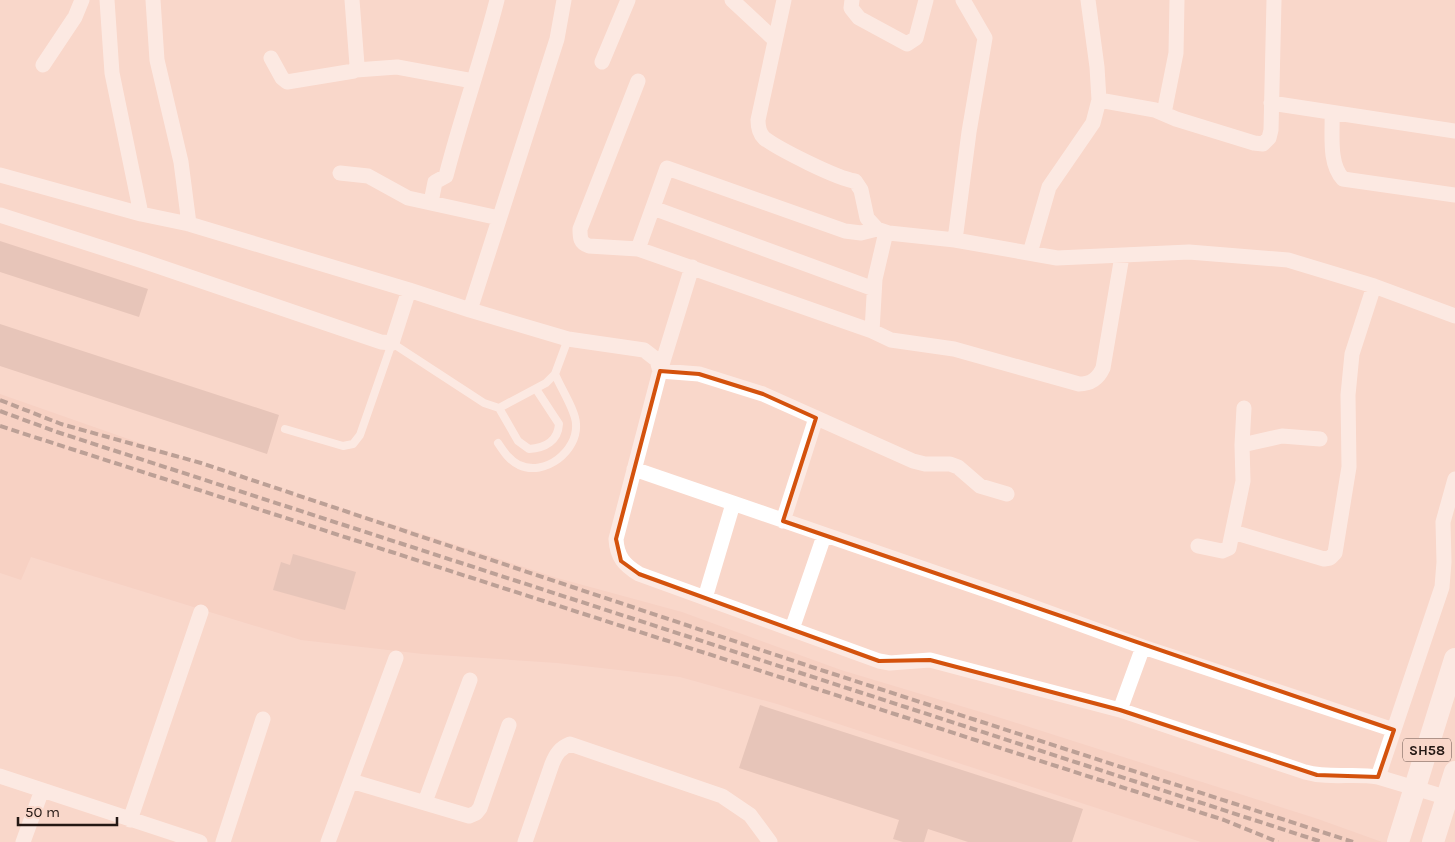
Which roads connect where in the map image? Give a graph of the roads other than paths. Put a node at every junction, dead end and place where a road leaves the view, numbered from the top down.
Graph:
1 (82, 0) edge
2 (107, 0) edge
3 (154, 0) edge
4 (352, 0) edge
5 (497, 0) edge
6 (564, 0) edge
7 (628, 0) edge
8 (732, 0) edge
9 (784, 0) edge
10 (852, 0) edge
11 (926, 0) edge
12 (963, 0) edge
13 (1088, 0) edge
14 (1177, 0) edge
15 (1274, 0) edge
16 (775, 40) junction
17 (271, 58) dead end
18 (602, 62) dead end
19 (44, 65) dead end
20 (356, 70) junction
21 (473, 81) junction
22 (638, 81) dead end
23 (1099, 100) junction
24 (1271, 103) junction
25 (1164, 113) junction
26 (1332, 113) junction
27 (1455, 131) edge
28 (340, 173) dead end
29 (0, 175) edge
30 (1455, 195) edge
31 (431, 202) junction
32 (653, 208) junction
33 (141, 214) junction
34 (0, 216) edge
35 (499, 218) junction
36 (188, 224) junction
37 (882, 231) junction
38 (955, 240) junction
39 (638, 249) junction
40 (1030, 253) junction
41 (1122, 256) junction
42 (692, 268) junction
43 (1374, 286) junction
44 (874, 289) junction
45 (409, 290) junction
46 (470, 310) junction
47 (1455, 316) edge
48 (872, 331) junction
49 (568, 338) junction
50 (392, 344) junction
51 (660, 371) junction
52 (555, 374) junction
53 (536, 389) junction
54 (499, 408) junction
55 (1244, 408) dead end
56 (816, 418) junction
57 (285, 430) dead end
58 (1320, 439) dead end
59 (498, 443) dead end
60 (1242, 445) junction
61 (634, 469) junction
62 (1455, 479) edge
63 (1007, 494) dead end
64 (733, 504) junction
65 (783, 521) junction
66 (1233, 532) junction
67 (824, 536) junction
68 (1198, 546) dead end
69 (705, 598) junction
70 (201, 612) dead end
71 (792, 629) junction
72 (1143, 647) junction
73 (396, 658) dead end
74 (1455, 659) edge
75 (470, 680) dead end
76 (1120, 710) junction
77 (263, 719) dead end
78 (509, 725) dead end
79 (1394, 730) junction
80 (1455, 772) edge
81 (0, 776) edge
82 (1378, 777) junction
83 (351, 781) junction
84 (42, 790) junction
85 (1455, 800) edge
86 (425, 802) junction
87 (130, 820) junction
88 (24, 842) edge
89 (200, 842) edge
90 (223, 842) edge
91 (328, 842) edge
92 (525, 842) edge
93 (770, 842) edge
94 (1398, 842) edge
95 (1433, 842) edge

1 - 19 street
2 - 33 street
3 - 36 street
4 - 20 street
5 - 21 street
6 - 35 street
7 - 18 street
8 - 16 street
9 - 16 street
10 - 11 street
12 - 38 street
13 - 23 street
14 - 25 street
15 - 24 street
16 - 37 street
17 - 20 street
20 - 21 street
21 - 31 street
22 - 39 street
23 - 25 street
23 - 40 street
24 - 25 street
24 - 26 street
26 - 27 street
26 - 30 street
28 - 31 street
29 - 33 street
31 - 35 street
32 - 37 street
32 - 39 street
32 - 44 street
33 - 36 street
34 - 50 street
35 - 46 street
36 - 45 street
37 - 38 street
37 - 44 street
38 - 40 street
39 - 42 street
40 - 41 street
41 - 43 street
41 - 48 street
42 - 48 street
42 - 51 street
43 - 47 street
43 - 66 street
44 - 48 street
45 - 46 street
45 - 50 street
46 - 49 street
49 - 51 street
49 - 52 lane
50 - 54 lane
50 - 57 lane
51 - 56 street
51 - 61 street
52 - 53 lane
52 - 59 lane
53 - 54 lane
53 - 54 lane
55 - 60 street
56 - 63 street
56 - 65 street
58 - 60 street
60 - 66 street
61 - 64 street
61 - 69 street
62 - 79 street
64 - 65 street
64 - 69 street
65 - 67 street
66 - 68 street
67 - 71 street
67 - 72 street
69 - 71 street
70 - 87 street
71 - 76 street
72 - 76 street
72 - 79 street
73 - 83 street
74 - 94 main road, SH58
75 - 86 street
76 - 82 street
77 - 90 street
78 - 86 street
79 - 82 street
80 - 95 main road, SH58
81 - 84 street
82 - 85 street
83 - 86 street
83 - 91 street
84 - 87 street
84 - 88 street
87 - 89 street
92 - 93 street

